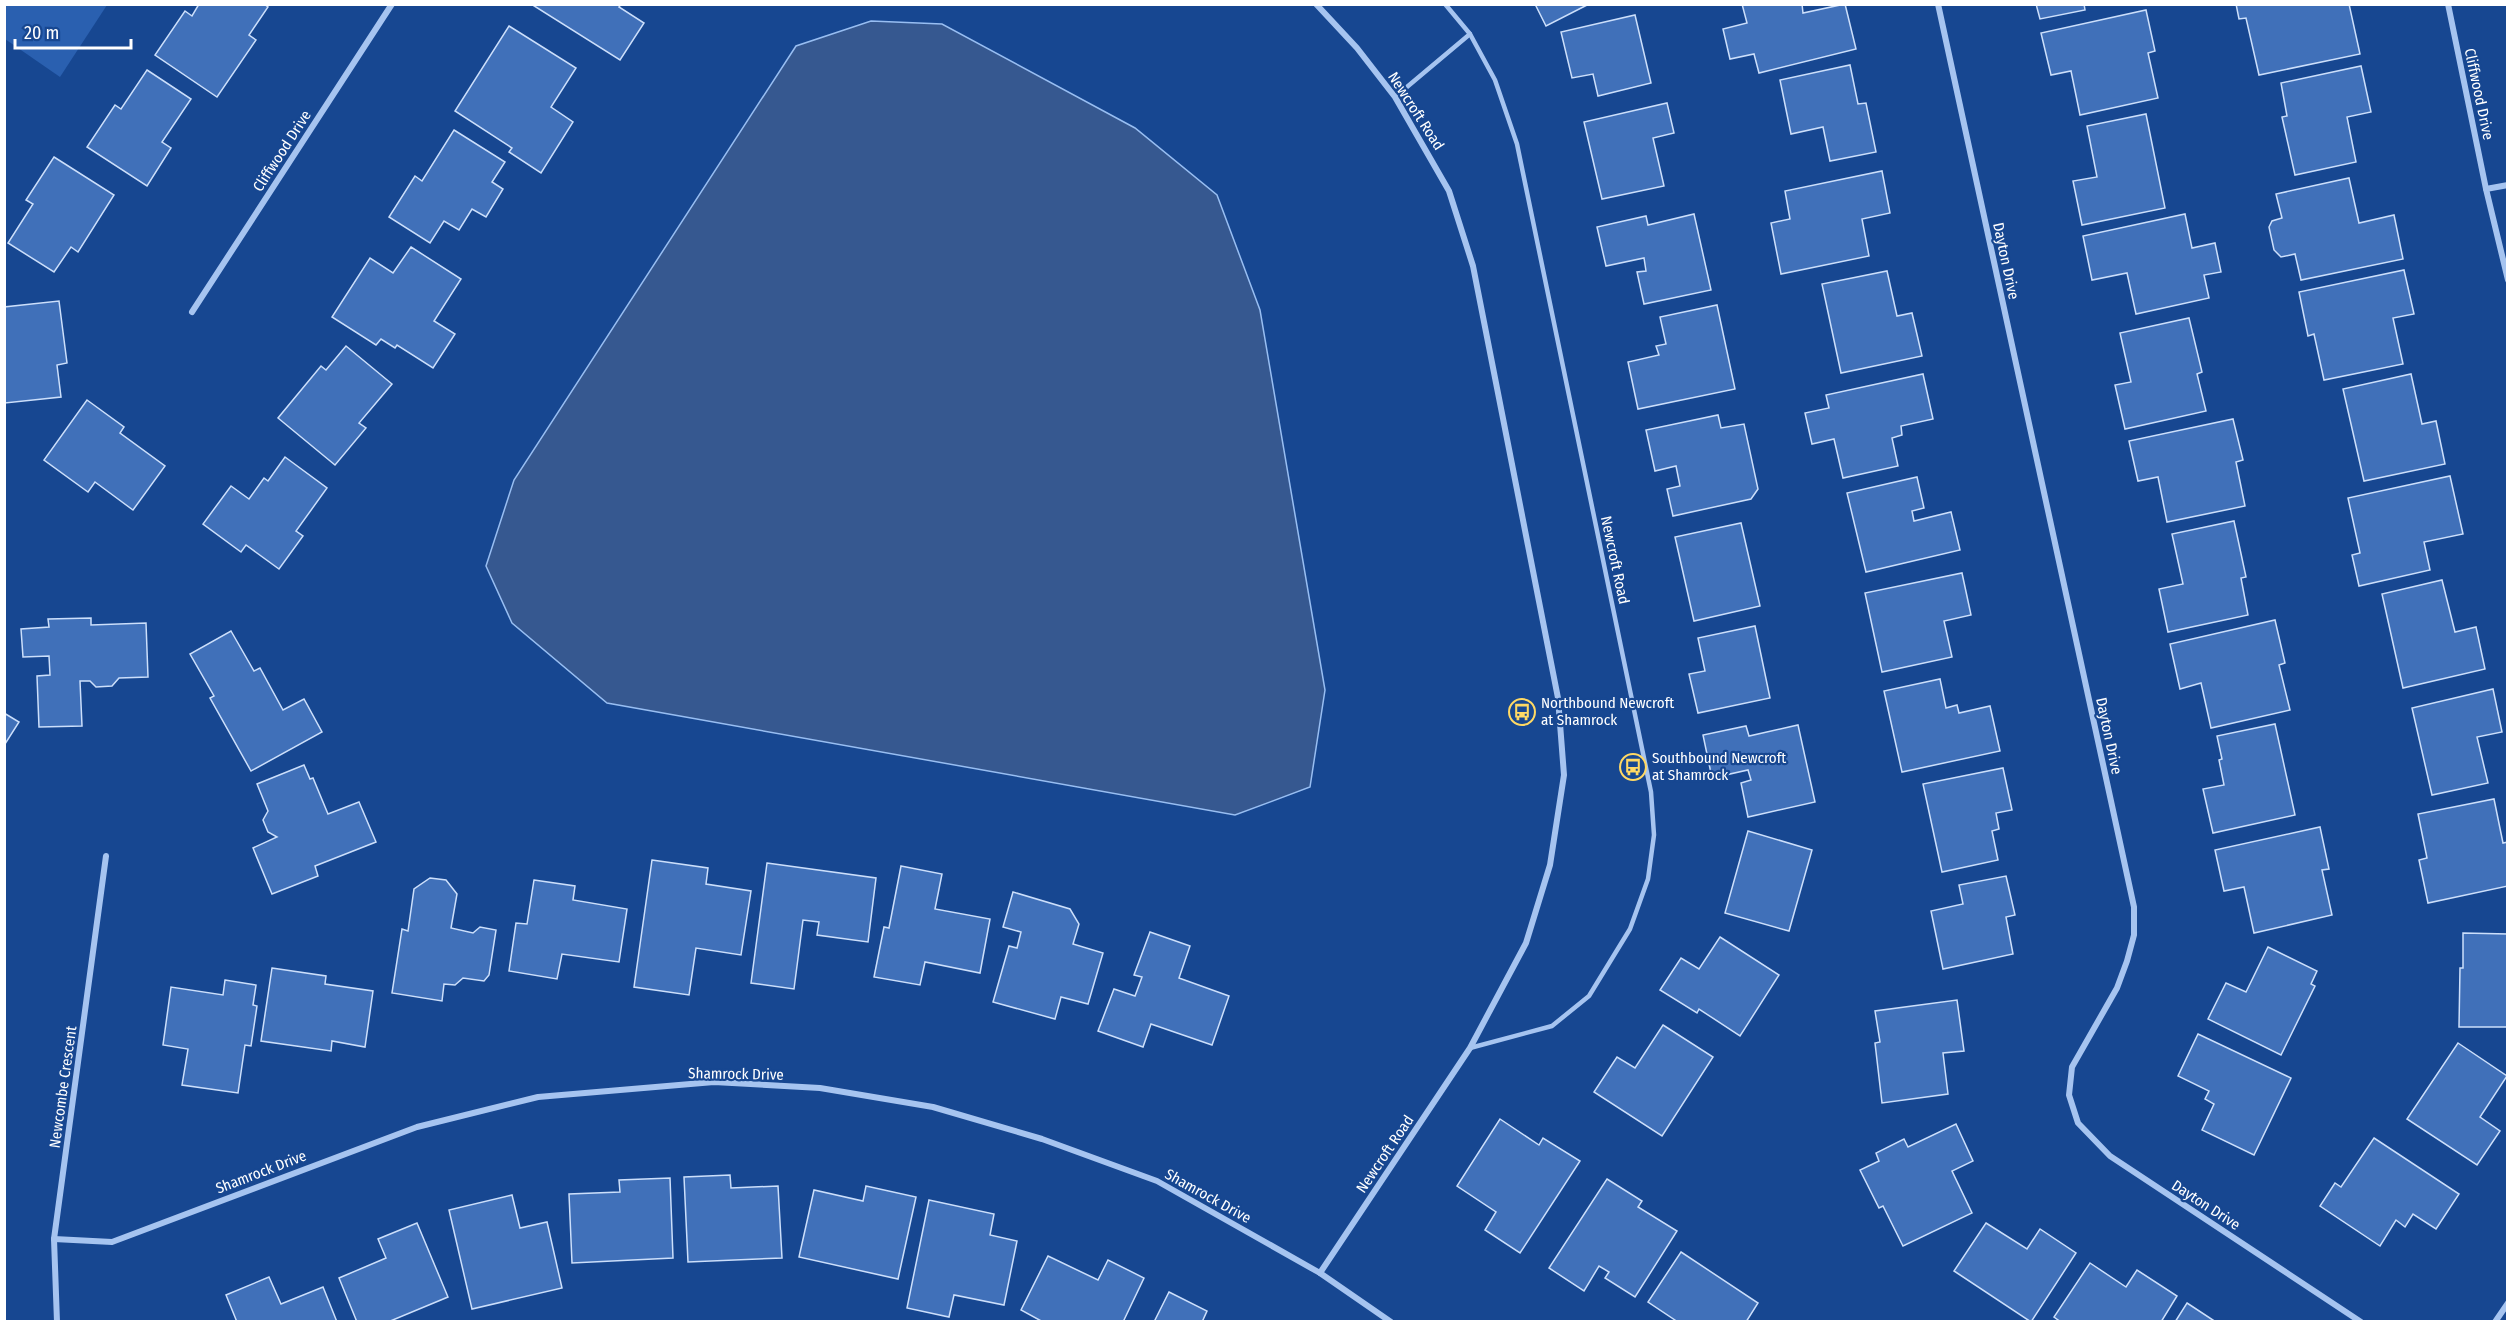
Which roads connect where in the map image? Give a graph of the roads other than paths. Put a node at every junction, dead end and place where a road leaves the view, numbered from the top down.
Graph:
1 (392, 4) edge
2 (1316, 4) edge
3 (1445, 4) edge
4 (1938, 4) edge
5 (2448, 4) edge
6 (1470, 34) junction
7 (1395, 96) junction
8 (2508, 185) edge
9 (2486, 189) junction
10 (2508, 280) edge
11 (192, 312) dead end
12 (106, 856) dead end
13 (1470, 1048) junction
14 (54, 1239) junction
15 (1320, 1274) junction
16 (2508, 1303) edge
17 (57, 1322) edge
18 (1391, 1322) edge
19 (2361, 1322) edge
20 (2496, 1322) edge

1 - 11 street, Cliffwood Drive
2 - 7 street, Newcroft Road
3 - 6 lane, Newcroft Road
4 - 19 street, Dayton Drive
5 - 9 street, Cliffwood Drive
6 - 7 lane
6 - 13 lane, Newcroft Road
7 - 13 street, Newcroft Road
8 - 9 street
9 - 10 street, Cliffwood Drive
12 - 14 street, Newcombe Crescent
13 - 15 street, Newcroft Road
14 - 15 street, Shamrock Drive
14 - 17 street, Newcombe Crescent
15 - 18 street, Shamrock Drive
16 - 20 street

